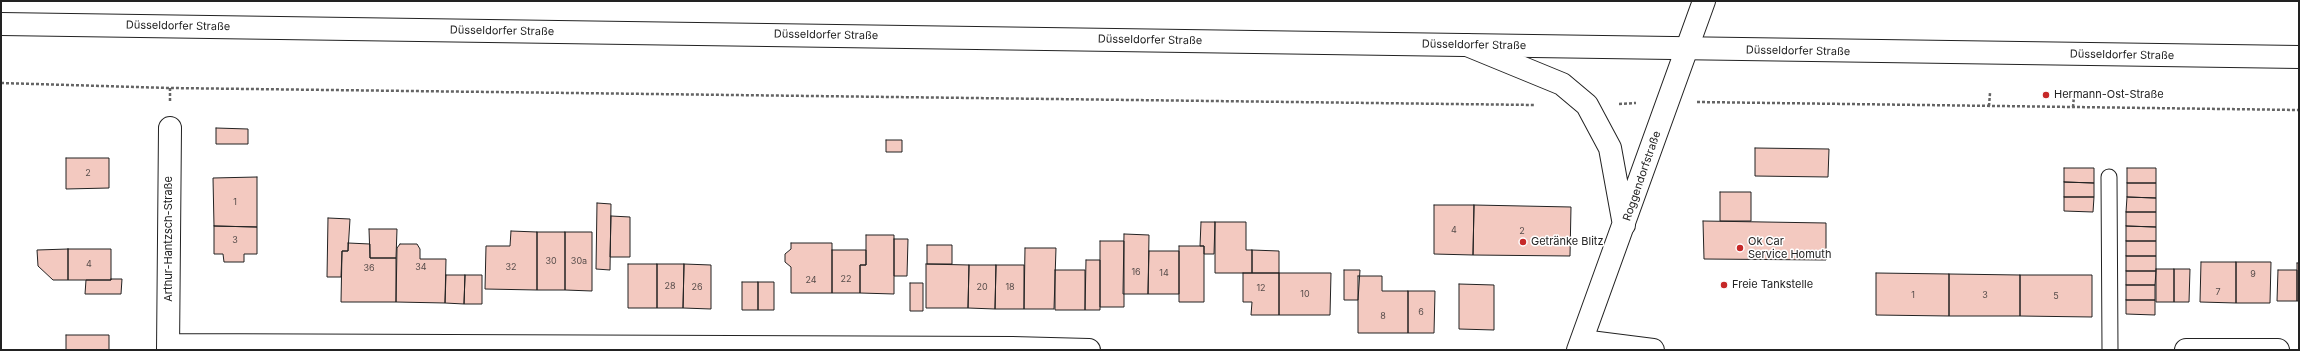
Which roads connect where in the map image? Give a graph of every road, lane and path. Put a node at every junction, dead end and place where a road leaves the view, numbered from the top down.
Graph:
1 (1704, 1) edge
2 (1, 24) edge
3 (1467, 45) junction
4 (1686, 49) junction
5 (2299, 57) edge
6 (1, 83) edge
7 (1990, 93) dead end
8 (2074, 96) dead end
9 (1667, 102) junction
10 (1539, 105) dead end
11 (1587, 106) junction
12 (1989, 106) junction
13 (2073, 107) junction
14 (2299, 110) edge
15 (170, 128) dead end
16 (2109, 177) dead end
17 (1624, 226) junction
18 (1580, 345) edge
19 (168, 348) edge
20 (1012, 349) edge
21 (1089, 350) edge
22 (1653, 350) edge
23 (2110, 350) edge
24 (2186, 350) edge
25 (2278, 350) edge

1 - 4 main road, Roggendorfstraße
2 - 3 main road, Düsseldorfer Straße
3 - 4 main road, Düsseldorfer Straße
3 - 11 main road
4 - 5 main road, Düsseldorfer Straße
4 - 9 main road, Roggendorfstraße
6 - 10 path
7 - 12 path
8 - 13 path
9 - 11 path
9 - 12 path
9 - 17 main road, Roggendorfstraße
11 - 17 main road
12 - 13 path
13 - 14 path
15 - 19 main road, Arthur-Hantzsch-Straße
16 - 23 lane
17 - 18 main road, Roggendorfstraße
18 - 22 main road
19 - 20 main road
20 - 21 main road
24 - 25 main road

